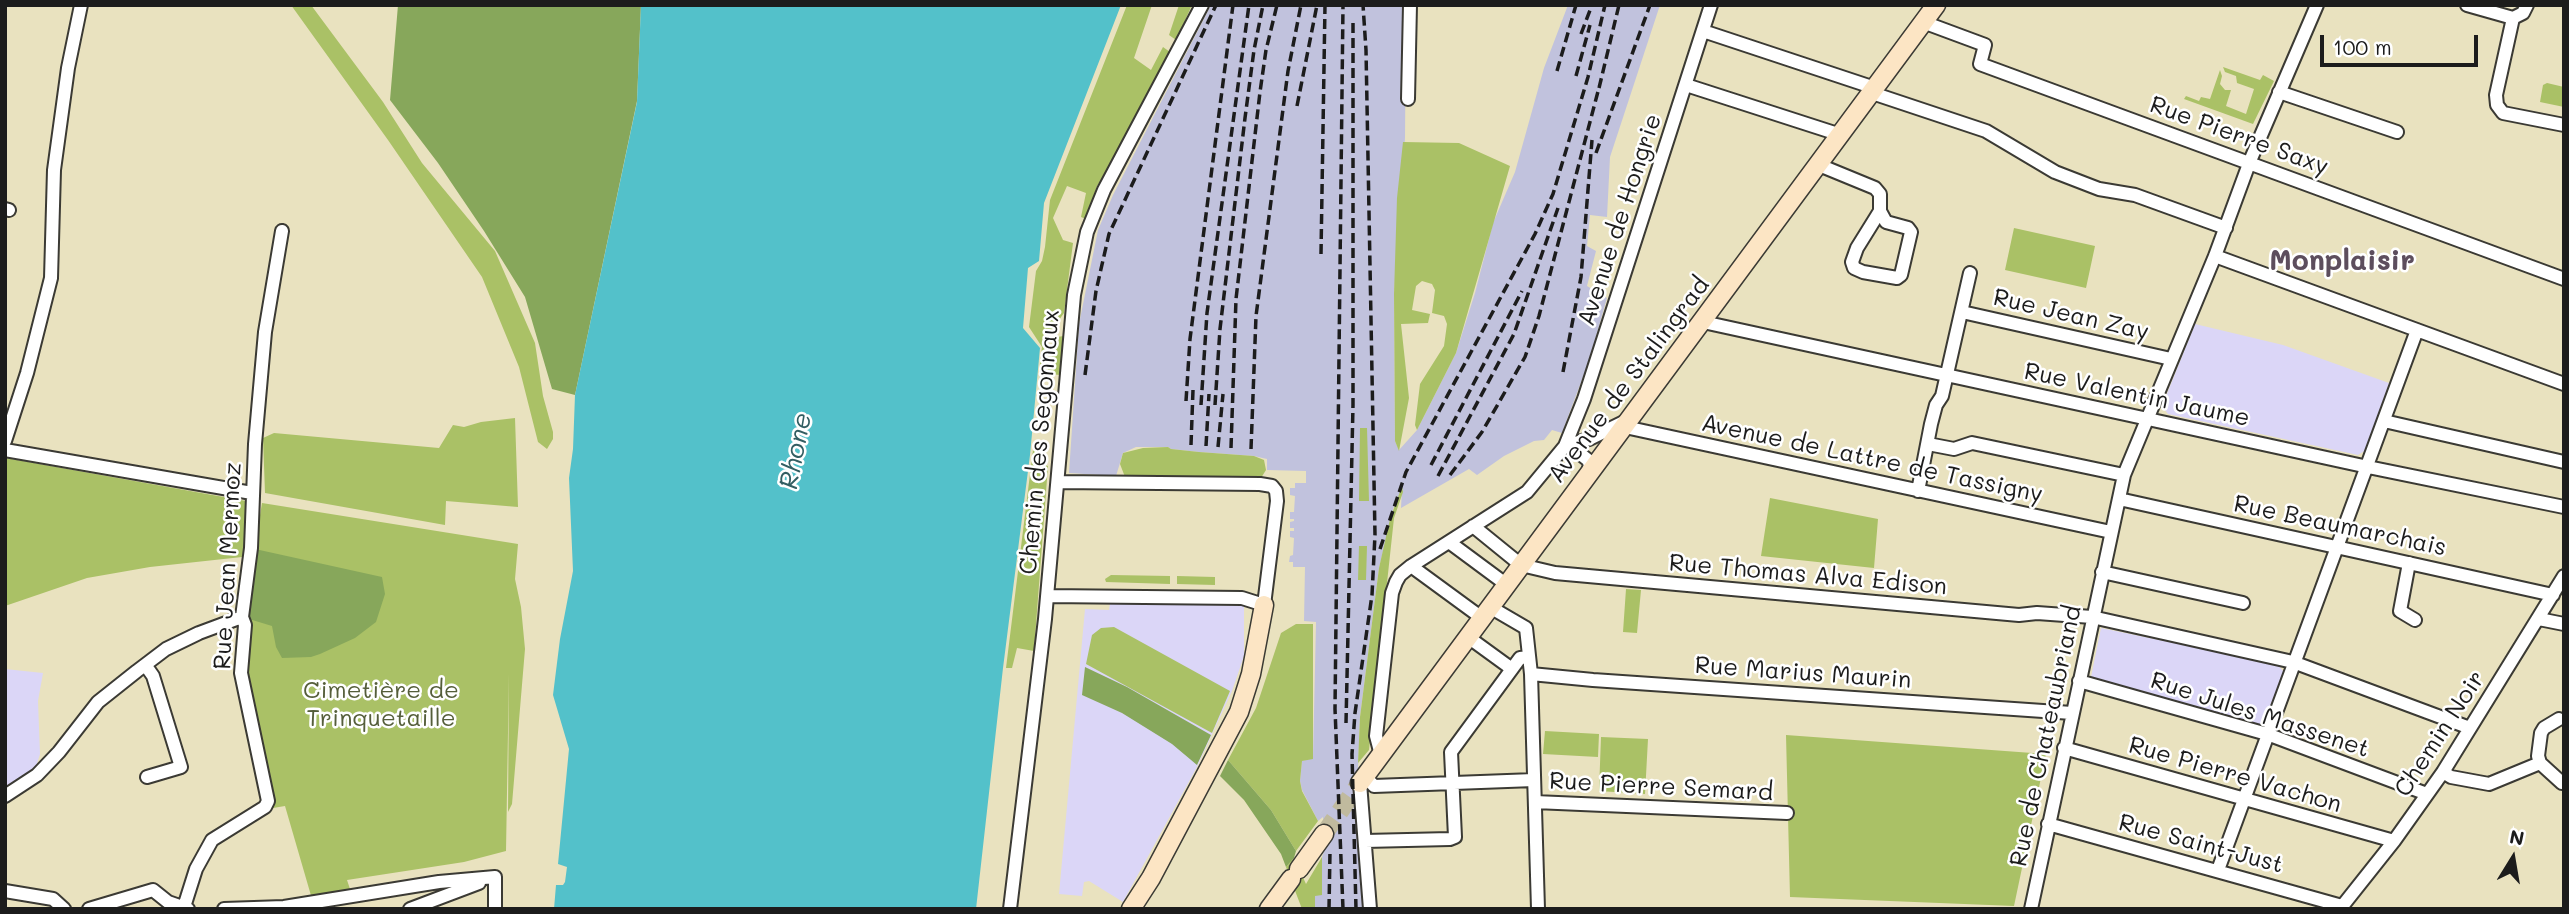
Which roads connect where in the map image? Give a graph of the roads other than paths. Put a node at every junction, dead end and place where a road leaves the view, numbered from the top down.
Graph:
1 (81, 5) edge
2 (1202, 5) edge
3 (1410, 5) edge
4 (1711, 5) edge
5 (1936, 5) edge
6 (2317, 5) edge
7 (2467, 5) edge
8 (2527, 5) edge
9 (2513, 18) junction
10 (1923, 22) junction
11 (1703, 31) junction
12 (1686, 85) junction
13 (1874, 90) junction
14 (2279, 92) junction
15 (1408, 99) dead end
16 (2564, 125) edge
17 (2397, 132) dead end
18 (1840, 135) junction
19 (2250, 161) junction
20 (1818, 165) junction
21 (1880, 211) junction
22 (2226, 228) junction
23 (282, 231) dead end
24 (2215, 256) junction
25 (1970, 273) dead end
26 (2564, 279) edge
27 (1962, 312) junction
28 (1703, 322) junction
29 (2417, 330) junction
30 (2171, 359) junction
31 (1947, 375) junction
32 (2564, 384) edge
33 (2147, 417) junction
34 (2384, 421) junction
35 (1628, 423) junction
36 (5, 441) edge
37 (1928, 444) junction
38 (1565, 446) junction
39 (5, 450) edge
40 (2564, 462) edge
41 (2368, 467) junction
42 (2124, 475) junction
43 (1586, 478) junction
44 (1058, 482) junction
45 (1918, 491) junction
46 (253, 493) junction
47 (2119, 499) junction
48 (2564, 507) edge
49 (1473, 526) junction
50 (2111, 532) junction
51 (1449, 542) junction
52 (2337, 547) junction
53 (2409, 563) junction
54 (1521, 565) junction
55 (1411, 566) junction
56 (2102, 572) junction
57 (2564, 576) edge
58 (1507, 585) junction
59 (2553, 595) junction
60 (1047, 596) junction
61 (2243, 603) dead end
62 (1264, 605) junction
63 (1486, 612) junction
64 (242, 617) junction
65 (2092, 617) junction
66 (2539, 619) junction
67 (2415, 620) dead end
68 (2564, 624) edge
69 (1468, 637) junction
70 (1529, 657) junction
71 (2294, 662) junction
72 (146, 666) junction
73 (1512, 669) junction
74 (1531, 674) junction
75 (2079, 681) junction
76 (2072, 713) junction
77 (2559, 719) dead end
78 (2470, 728) junction
79 (2267, 734) junction
80 (2064, 748) junction
81 (1381, 755) junction
82 (2540, 763) junction
83 (2443, 772) junction
84 (147, 777) dead end
85 (1363, 780) junction
86 (1534, 780) junction
87 (1453, 783) junction
88 (2562, 783) edge
89 (2427, 794) junction
90 (5, 796) edge
91 (2244, 799) junction
92 (1535, 802) junction
93 (1787, 814) dead end
94 (2048, 824) junction
95 (1324, 834) tunnel mouth
96 (1364, 841) junction
97 (2394, 841) junction
98 (2218, 870) junction
99 (495, 877) junction
100 (5, 891) edge
101 (168, 905) edge
102 (2341, 907) edge
103 (186, 908) edge
104 (64, 909) edge
105 (89, 909) edge
106 (225, 909) edge
107 (410, 909) edge
108 (495, 909) edge
109 (1010, 909) edge
110 (1130, 909) edge
111 (1269, 909) edge
112 (1370, 909) edge
113 (1538, 909) edge
114 (2031, 909) edge

1 - 36 street
2 - 44 street, Chemin des Segonnaux
3 - 15 street
4 - 11 street, Avenue de Hongrie
5 - 10 main road, Avenue de Stalingrad
6 - 14 street, Rue de Chateaubriand
7 - 9 street
8 - 9 street
9 - 16 street
10 - 13 main road, Avenue de Stalingrad
10 - 19 street, Rue Pierre Saxy
11 - 12 street, Avenue de Hongrie
11 - 13 street
12 - 18 street
12 - 38 street, Avenue de Hongrie
13 - 18 main road, Avenue de Stalingrad
13 - 22 street
14 - 17 street
14 - 19 street, Rue de Chateaubriand
18 - 20 main road, Avenue de Stalingrad
19 - 22 street, Rue de Chateaubriand
19 - 26 street, Rue Pierre Saxy
20 - 21 street
20 - 28 main road, Avenue de Stalingrad
21 - 21 street
22 - 24 street, Rue de Chateaubriand
23 - 46 street, Rue Jean Mermoz
24 - 29 street
24 - 30 street, Rue de Chateaubriand
25 - 27 street, Rue Jean Zay
27 - 30 street, Rue Jean Zay
27 - 31 street, Rue Jean Zay
28 - 31 street, Rue Valentin Jaume
28 - 35 main road, Avenue de Stalingrad
29 - 32 street
29 - 34 street
30 - 33 street, Rue de Chateaubriand
31 - 33 street, Rue Valentin Jaume
31 - 37 street, Rue Jean Zay
33 - 41 street, Rue Valentin Jaume
33 - 42 street, Rue de Chateaubriand
34 - 40 street
34 - 41 street
35 - 38 street
35 - 43 main road, Avenue de Stalingrad
35 - 45 street, Avenue de Lattre de Tassigny
37 - 42 street
37 - 45 street, Rue Jean Zay
38 - 43 street
38 - 49 street, Avenue de Hongrie
39 - 46 street
41 - 48 street, Rue Valentin Jaume
41 - 52 street
42 - 47 street, Rue de Chateaubriand
43 - 54 main road, Avenue de Stalingrad
44 - 60 street, Chemin des Segonnaux
44 - 62 street
45 - 50 street, Avenue de Lattre de Tassigny
46 - 64 street, Rue Jean Mermoz
47 - 50 street, Rue de Chateaubriand
47 - 52 street, Rue Beaumarchais
49 - 51 street, Avenue de Hongrie
49 - 54 street
50 - 56 street, Rue de Chateaubriand
51 - 55 street, Avenue de Hongrie
51 - 58 street
52 - 53 street, Rue Beaumarchais
52 - 71 street
53 - 59 street, Rue Beaumarchais
53 - 67 street
54 - 58 main road, Avenue de Stalingrad
54 - 65 street, Rue Thomas Alva Edison
55 - 63 street
55 - 81 street, Avenue de Hongrie
56 - 61 street
56 - 65 street, Rue de Chateaubriand
57 - 59 street, Chemin Noir
58 - 63 main road, Avenue de Stalingrad
59 - 66 street, Chemin Noir
60 - 62 street
60 - 109 street, Chemin des Segonnaux
62 - 110 main road
63 - 69 main road, Avenue de Stalingrad
63 - 70 street
64 - 72 street
64 - 103 street, Rue Jean Mermoz
65 - 71 street, Rue Thomas Alva Edison
65 - 75 street, Rue de Chateaubriand
66 - 68 street
66 - 78 street, Chemin Noir
69 - 73 street
69 - 81 main road, Avenue de Stalingrad
70 - 73 street
70 - 74 street
71 - 78 street, Rue Thomas Alva Edison
71 - 79 street
72 - 84 street
72 - 90 street
73 - 87 street
74 - 76 street, Rue Marius Maurin
74 - 86 street
75 - 76 street, Rue de Chateaubriand
75 - 79 street, Rue Jules Massenet
76 - 80 street, Rue de Chateaubriand
77 - 82 street
78 - 83 street, Chemin Noir
79 - 89 street, Rue Jules Massenet
79 - 91 street
80 - 91 street, Rue Pierre Vachon
80 - 94 street, Rue de Chateaubriand
81 - 85 main road, Avenue de Stalingrad
82 - 83 street
82 - 88 street
83 - 89 street, Chemin Noir
85 - 87 street
85 - 96 street
86 - 87 street
86 - 92 street
87 - 96 street
89 - 97 street, Chemin Noir
91 - 97 street, Rue Pierre Vachon
91 - 98 street
92 - 93 street, Rue Pierre Semard
92 - 113 street
94 - 98 street, Rue Saint-Just
94 - 114 street, Rue de Chateaubriand
95 - 111 main road
96 - 112 street
97 - 102 street, Chemin Noir
98 - 102 street, Rue Saint-Just
99 - 106 street
99 - 107 street
99 - 108 street
100 - 104 street
101 - 103 street
101 - 105 street

